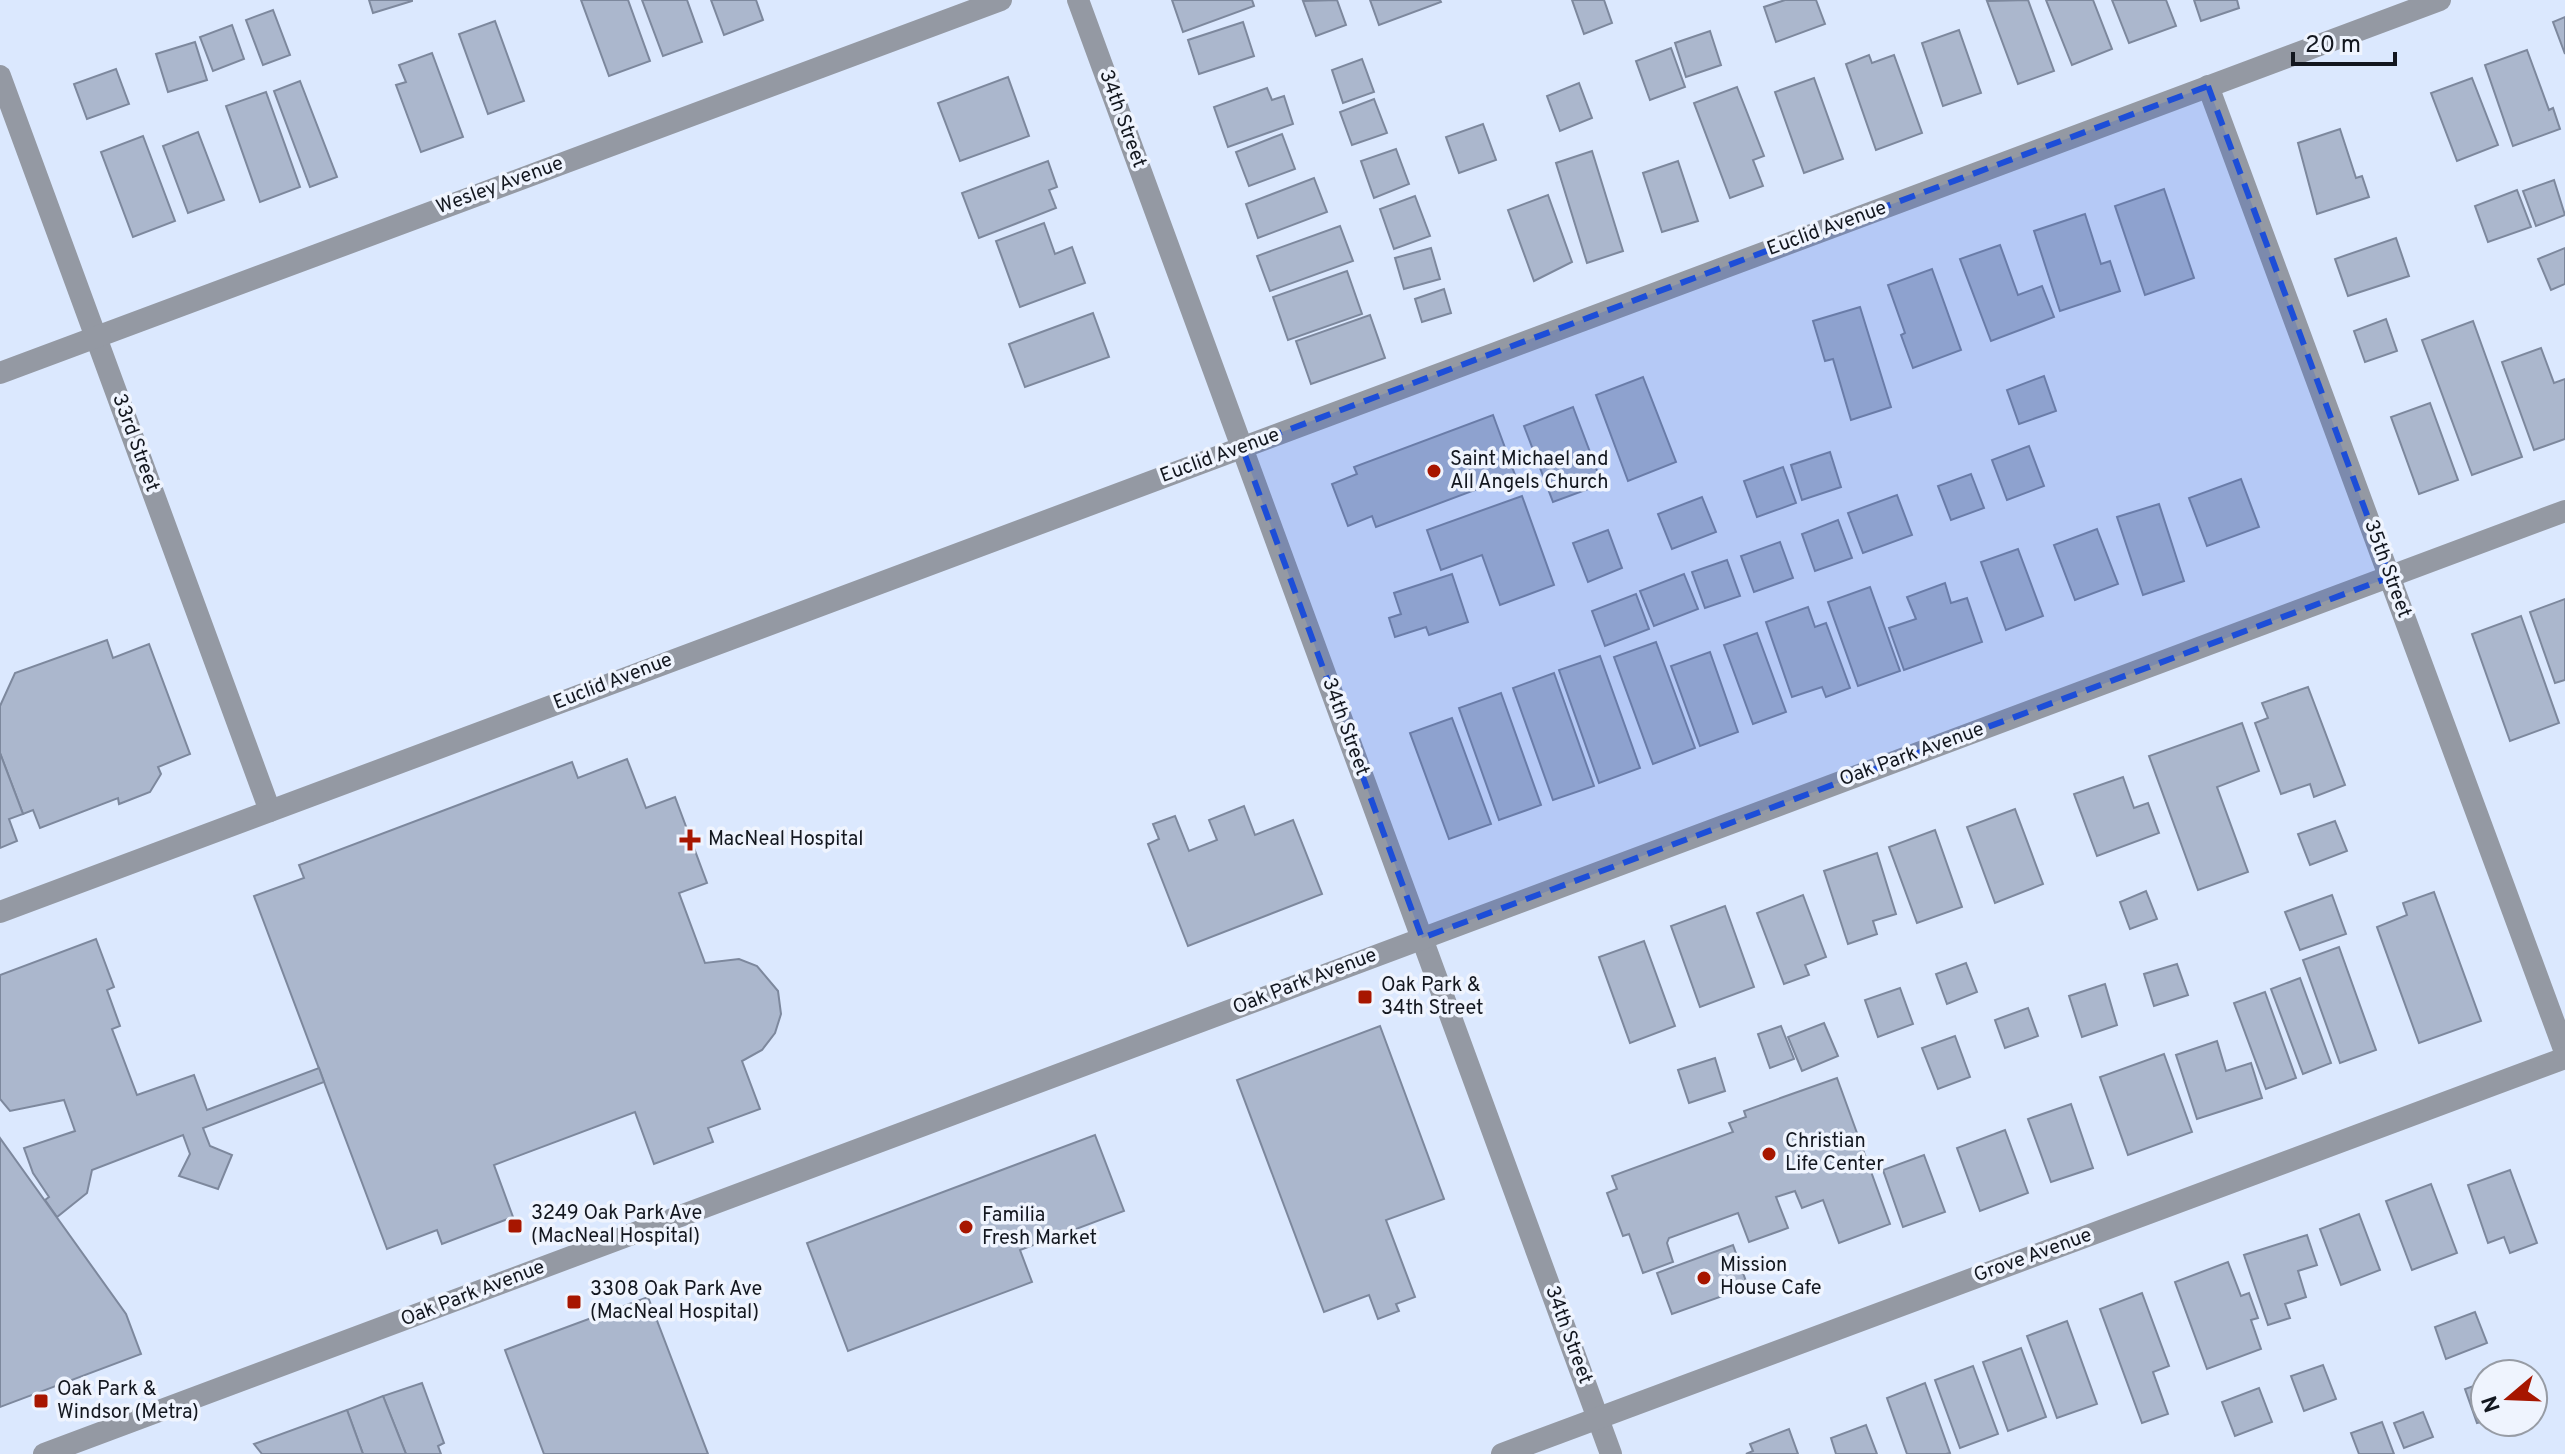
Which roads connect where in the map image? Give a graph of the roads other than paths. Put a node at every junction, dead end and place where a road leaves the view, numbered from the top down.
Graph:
1 (1001, 0) edge
2 (1078, 0) edge
3 (2440, 0) edge
4 (0, 76) edge
5 (2208, 86) junction
6 (96, 337) junction
7 (0, 373) edge
8 (1242, 447) junction
9 (2565, 511) edge
10 (2390, 577) junction
11 (270, 811) junction
12 (0, 912) edge
13 (1422, 938) junction
14 (2565, 1052) edge
15 (2565, 1058) edge
16 (1598, 1418) junction
17 (44, 1454) edge
18 (1502, 1454) edge
19 (1611, 1454) edge

1 - 6 street, Wesley Avenue
2 - 8 street, 34th Street
3 - 5 street, Euclid Avenue
4 - 6 street, 33rd Street
5 - 8 street, Euclid Avenue
5 - 10 street, 35th Street
6 - 7 street, Wesley Avenue
6 - 11 street, 33rd Street
8 - 11 street, Euclid Avenue
8 - 13 street, 34th Street
9 - 10 street, Oak Park Avenue
10 - 13 street, Oak Park Avenue
10 - 14 street, 35th Street
11 - 12 street, Euclid Avenue
13 - 16 street, 34th Street
13 - 17 street, Oak Park Avenue
15 - 16 street, Grove Avenue
16 - 18 street, Grove Avenue
16 - 19 street, 34th Street

